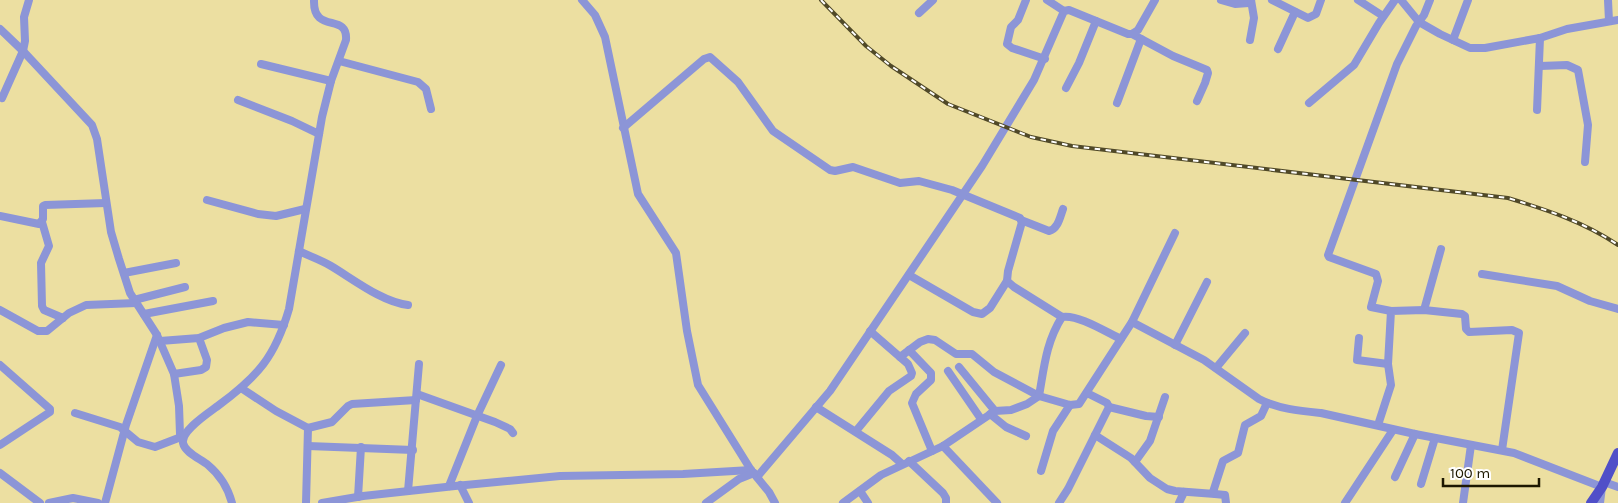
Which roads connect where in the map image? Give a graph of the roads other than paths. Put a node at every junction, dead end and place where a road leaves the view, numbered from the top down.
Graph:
1 (29, 0) edge
2 (314, 0) edge
3 (582, 0) edge
4 (933, 0) edge
5 (1026, 0) edge
6 (1047, 0) edge
7 (1155, 0) edge
8 (1221, 0) edge
9 (1251, 0) edge
10 (1272, 0) edge
11 (1321, 0) edge
12 (1358, 0) edge
13 (1395, 0) edge
14 (1401, 0) edge
15 (1430, 0) edge
16 (1468, 0) edge
17 (1608, 0) edge
18 (1064, 12) junction
19 (1295, 12) junction
20 (919, 13) dead end
21 (1383, 16) junction
22 (1096, 21) junction
23 (1614, 21) edge
24 (1419, 22) junction
25 (0, 30) edge
26 (1132, 34) junction
27 (1540, 38) junction
28 (1141, 39) junction
29 (1250, 40) dead end
30 (1453, 40) junction
31 (1278, 49) dead end
32 (23, 51) junction
33 (1045, 59) junction
34 (339, 61) junction
35 (261, 64) dead end
36 (1540, 66) junction
37 (331, 82) junction
38 (1066, 88) dead end
39 (2, 98) dead end
40 (238, 100) dead end
41 (1197, 101) dead end
42 (1117, 103) dead end
43 (1309, 104) dead end
44 (431, 109) dead end
45 (1537, 110) dead end
46 (624, 128) junction
47 (319, 134) junction
48 (1584, 162) dead end
49 (964, 194) junction
50 (207, 200) dead end
51 (106, 203) junction
52 (306, 209) junction
53 (1063, 209) dead end
54 (0, 216) edge
55 (1021, 220) junction
56 (42, 222) junction
57 (1175, 233) dead end
58 (1441, 249) dead end
59 (299, 250) junction
60 (176, 263) dead end
61 (124, 272) junction
62 (1482, 274) dead end
63 (909, 275) junction
64 (1008, 281) junction
65 (1207, 282) dead end
66 (185, 286) dead end
67 (135, 301) junction
68 (213, 301) dead end
69 (408, 305) dead end
70 (1618, 309) edge
71 (0, 310) edge
72 (1424, 310) junction
73 (1391, 311) junction
74 (144, 314) junction
75 (1062, 317) junction
76 (63, 318) junction
77 (1132, 322) junction
78 (284, 325) junction
79 (870, 331) junction
80 (1245, 333) dead end
81 (158, 338) junction
82 (199, 338) junction
83 (1359, 338) dead end
84 (1121, 339) junction
85 (1175, 345) junction
86 (909, 350) junction
87 (900, 357) junction
88 (419, 364) dead end
89 (1388, 364) junction
90 (0, 365) edge
91 (500, 365) dead end
92 (959, 367) dead end
93 (1216, 368) junction
94 (948, 371) dead end
95 (174, 374) junction
96 (241, 388) junction
97 (1087, 393) junction
98 (1039, 396) junction
99 (416, 397) junction
100 (1165, 397) dead end
101 (1267, 403) junction
102 (1070, 405) junction
103 (816, 407) junction
104 (1109, 407) junction
105 (992, 412) junction
106 (75, 413) dead end
107 (477, 416) junction
108 (1158, 417) junction
109 (981, 419) junction
110 (1378, 425) junction
111 (308, 428) junction
112 (124, 430) junction
113 (1393, 430) junction
114 (856, 431) junction
115 (513, 433) dead end
116 (1414, 434) junction
117 (1095, 435) junction
118 (1026, 436) dead end
119 (182, 438) junction
120 (1435, 438) junction
121 (0, 445) edge
122 (1471, 445) junction
123 (308, 446) junction
124 (943, 446) junction
125 (361, 447) junction
126 (413, 450) junction
127 (932, 450) junction
128 (1502, 450) junction
129 (1618, 453) edge
130 (1135, 462) junction
131 (905, 463) junction
132 (1041, 471) dead end
133 (0, 473) edge
134 (754, 473) junction
135 (1395, 477) dead end
136 (1421, 484) dead end
137 (460, 485) junction
138 (1603, 485) junction
139 (449, 486) junction
140 (1618, 488) edge
141 (408, 491) junction
142 (860, 491) junction
143 (1184, 492) junction
144 (1215, 494) junction
145 (358, 497) junction
146 (40, 503) edge
147 (48, 503) edge
148 (98, 503) edge
149 (105, 503) edge
150 (232, 503) edge
151 (306, 503) edge
152 (322, 503) edge
153 (469, 503) edge
154 (706, 503) edge
155 (775, 503) edge
156 (843, 503) edge
157 (868, 503) edge
158 (946, 503) edge
159 (997, 503) edge
160 (1059, 503) edge
161 (1179, 503) edge
162 (1226, 503) edge
163 (1345, 503) edge
164 (1463, 503) edge
165 (1591, 503) edge
166 (1600, 503) edge

1 - 32 street
2 - 34 street
3 - 46 street
4 - 20 street
5 - 33 street
6 - 18 street
7 - 26 street
8 - 9 street
9 - 29 street
10 - 19 street
11 - 19 street
12 - 21 street
13 - 21 street
14 - 24 street
15 - 24 street
16 - 30 street
17 - 23 street
18 - 22 street
18 - 33 street
19 - 31 street
21 - 43 street
22 - 26 street
22 - 38 street
23 - 27 street
24 - 30 street
24 - 73 street
25 - 32 street
26 - 28 street
27 - 30 street
27 - 36 street
28 - 41 street
28 - 42 street
32 - 39 street
32 - 51 street
33 - 49 street
34 - 37 street
34 - 44 street
35 - 37 street
36 - 45 street
36 - 48 street
37 - 47 street
40 - 47 street
46 - 49 street
46 - 134 street
47 - 52 street
49 - 55 street
49 - 63 street
50 - 52 street
51 - 56 street
51 - 61 street
52 - 59 street
53 - 55 street
54 - 56 street
55 - 64 street
56 - 76 street
57 - 77 street
58 - 72 street
59 - 69 street
59 - 78 street
60 - 61 street
61 - 67 street
62 - 70 street
63 - 64 street
63 - 79 street
64 - 75 street
65 - 85 street
66 - 67 street
67 - 74 street
67 - 76 street
68 - 74 street
71 - 76 street
72 - 73 street
72 - 128 street
73 - 89 street
74 - 81 street
75 - 84 street
75 - 98 street
77 - 84 street
77 - 85 street
78 - 82 street
78 - 96 street
79 - 87 street
79 - 103 street
80 - 93 street
81 - 82 street
81 - 95 street
81 - 112 street
82 - 95 street
83 - 89 street
84 - 97 street
85 - 93 street
86 - 87 street
86 - 98 street
86 - 127 street
87 - 114 street
88 - 99 street
89 - 110 street
90 - 121 street
91 - 107 street
92 - 105 street
93 - 101 street
94 - 109 street
95 - 119 street
96 - 111 street
96 - 119 street
97 - 102 street
97 - 104 street
98 - 102 street
98 - 105 street
99 - 107 street
99 - 111 street
99 - 126 street
100 - 108 street
101 - 110 street
101 - 144 street
102 - 132 street
103 - 114 street
103 - 134 street
104 - 108 street
104 - 117 street
105 - 109 street
105 - 118 street
106 - 112 street
107 - 115 street
107 - 139 street
108 - 130 street
109 - 124 street
110 - 113 street
111 - 123 street
112 - 119 street
112 - 149 street
113 - 116 street
113 - 163 street
114 - 131 street
116 - 120 street
116 - 135 street
117 - 130 street
117 - 160 street
119 - 150 street
120 - 122 street
120 - 136 street
122 - 128 street
122 - 164 street
123 - 125 street
123 - 151 street
124 - 127 street
124 - 159 street
125 - 126 street
125 - 145 street
126 - 141 street
127 - 131 street
128 - 138 street
129 - 138 main road
130 - 143 street
131 - 142 street
131 - 158 street
133 - 146 street
134 - 137 street
134 - 154 street
134 - 155 street
137 - 139 street
137 - 153 street
138 - 140 street
138 - 165 main road
138 - 166 street
139 - 141 street
141 - 145 street
142 - 156 street
142 - 157 street
143 - 144 street
143 - 161 street
144 - 162 street
145 - 152 street
147 - 148 street

